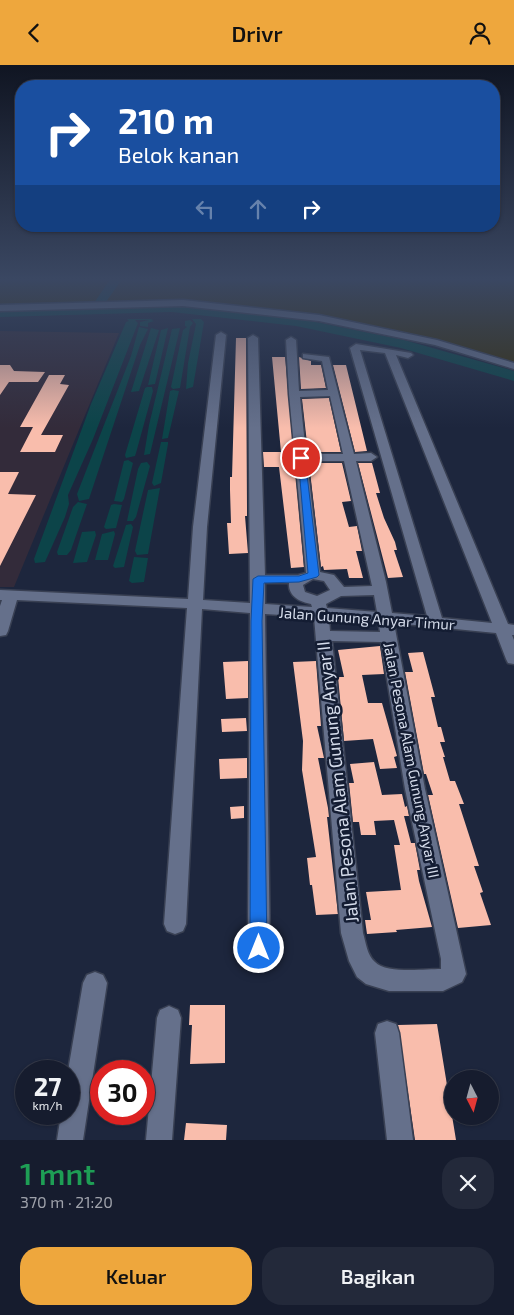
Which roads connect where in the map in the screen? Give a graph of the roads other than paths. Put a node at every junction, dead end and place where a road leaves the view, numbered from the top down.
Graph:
1 (367, 328) edge
2 (221, 335) dead end
3 (253, 338) dead end
4 (291, 340) dead end
5 (389, 351) junction
6 (408, 355) dead end
7 (306, 356) dead end
8 (514, 366) edge
9 (294, 393) junction
10 (333, 393) junction
11 (350, 457) junction
12 (371, 457) dead end
13 (301, 458) junction
14 (306, 577) junction
15 (258, 579) junction
16 (380, 590) junction
17 (337, 592) junction
18 (6, 595) edge
19 (194, 605) junction
20 (319, 607) junction
21 (257, 609) junction
22 (385, 617) junction
23 (436, 622) junction
24 (508, 629) edge
25 (0, 631) edge
26 (323, 636) junction
27 (389, 637) junction
28 (514, 659) edge
29 (174, 924) dead end
30 (352, 933) joint
31 (259, 948) dead end
32 (94, 983) dead end
33 (169, 1018) dead end
34 (387, 1033) dead end
35 (70, 1140) edge
36 (159, 1140) edge
37 (400, 1140) edge

1 - 8 street
2 - 19 street
3 - 15 street
4 - 9 street
5 - 6 street
5 - 23 street
5 - 24 street
7 - 10 street, Jalan Pesona Alam Gunung Anyar III
9 - 10 street
9 - 13 street
10 - 11 street, Jalan Pesona Alam Gunung Anyar III
11 - 12 street
11 - 13 street
11 - 16 street, Jalan Pesona Alam Gunung Anyar III
13 - 14 street
14 - 15 street
14 - 17 street
14 - 20 street
15 - 21 street
16 - 17 street
16 - 22 street, Jalan Pesona Alam Gunung Anyar III
17 - 20 street
18 - 19 street, Jalan Gunung Anyar Timur
18 - 25 street
19 - 21 street, Jalan Gunung Anyar Timur
19 - 29 street
20 - 21 street, Jalan Gunung Anyar Timur
20 - 22 street, Jalan Gunung Anyar Timur
20 - 26 street, Jalan Pesona Alam Gunung Anyar II
21 - 31 street
22 - 23 street, Jalan Gunung Anyar Timur
22 - 27 street, Jalan Pesona Alam Gunung Anyar III
23 - 24 street, Jalan Gunung Anyar Timur
24 - 28 street
26 - 27 street
26 - 30 street, Jalan Pesona Alam Gunung Anyar II
27 - 30 street, Jalan Pesona Alam Gunung Anyar III
32 - 35 street
33 - 36 street
34 - 37 street

